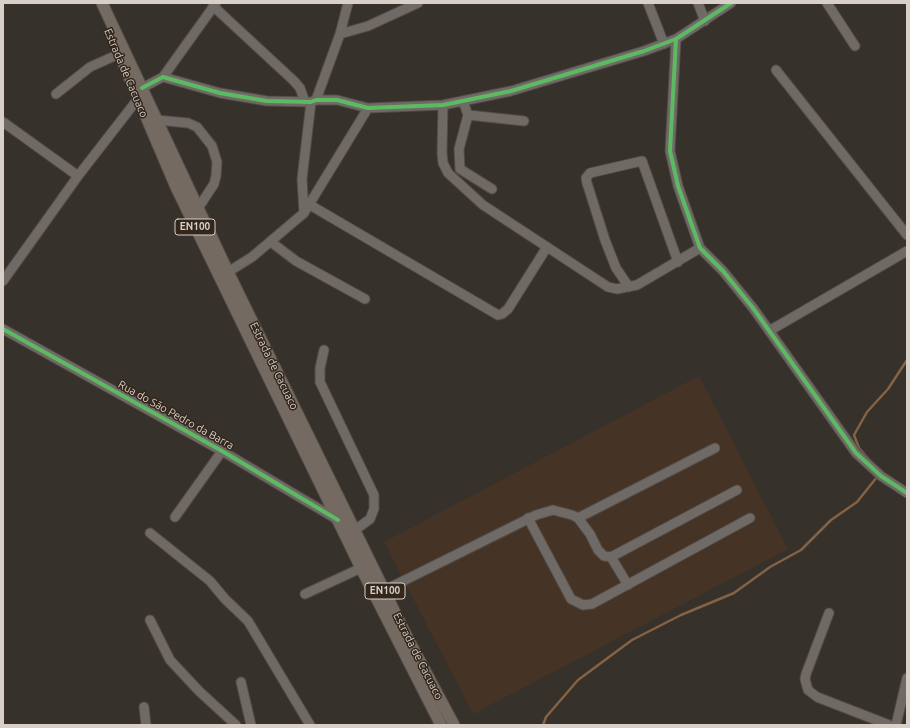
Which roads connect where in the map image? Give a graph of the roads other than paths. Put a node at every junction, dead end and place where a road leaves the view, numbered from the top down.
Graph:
1 (94, 3) edge
2 (102, 3) edge
3 (348, 3) edge
4 (418, 3) edge
5 (648, 3) edge
6 (698, 3) edge
7 (731, 3) edge
8 (827, 3) edge
9 (214, 5) edge
10 (705, 21) junction
11 (340, 34) junction
12 (676, 39) junction
13 (664, 44) junction
14 (855, 46) dead end
15 (119, 54) junction
16 (776, 70) dead end
17 (163, 77) junction
18 (142, 88) junction
19 (56, 94) dead end
20 (137, 100) junction
21 (464, 100) junction
22 (311, 102) junction
23 (443, 105) junction
24 (368, 108) junction
25 (468, 116) junction
26 (157, 120) junction
27 (524, 121) dead end
28 (3, 122) edge
29 (78, 176) junction
30 (492, 189) dead end
31 (310, 205) junction
32 (197, 210) junction
33 (304, 213) junction
34 (907, 235) edge
35 (271, 242) junction
36 (547, 247) junction
37 (700, 248) junction
38 (907, 252) edge
39 (678, 262) junction
40 (228, 272) junction
41 (3, 281) edge
42 (628, 287) junction
43 (365, 299) dead end
44 (3, 329) edge
45 (769, 330) junction
46 (324, 350) dead end
47 (715, 448) dead end
48 (222, 451) junction
49 (737, 490) dead end
50 (907, 492) edge
51 (175, 517) dead end
52 (528, 518) junction
53 (578, 518) junction
54 (750, 518) dead end
55 (338, 520) junction
56 (355, 530) junction
57 (150, 533) dead end
58 (611, 557) junction
59 (361, 568) junction
60 (628, 585) junction
61 (385, 590) junction
62 (305, 594) dead end
63 (829, 613) dead end
64 (150, 620) dead end
65 (907, 678) edge
66 (241, 682) dead end
67 (144, 707) dead end
68 (146, 725) edge
69 (236, 725) edge
70 (251, 725) edge
71 (310, 725) edge
72 (441, 725) edge
73 (454, 725) edge
74 (889, 725) edge
75 (896, 725) edge

1 - 15 main road, Estrada de Cacuaco / EN100
2 - 18 main road, Estrada de Cacuaco / EN100
3 - 11 street
4 - 11 street
5 - 13 street
6 - 10 street
7 - 10 street
8 - 14 street
9 - 17 street
9 - 22 street
10 - 12 street
11 - 22 street
12 - 13 street
12 - 37 street
13 - 21 street
15 - 19 street
15 - 20 main road, Estrada de Cacuaco / EN100
16 - 34 street
17 - 18 street
17 - 22 street
18 - 26 main road, Estrada de Cacuaco / EN100
20 - 29 street
20 - 55 main road, Estrada de Cacuaco / EN100
21 - 23 street
21 - 25 street
22 - 24 street
22 - 33 street
23 - 24 street
23 - 36 street
24 - 31 street
25 - 27 street
25 - 30 street
26 - 32 main road, Estrada de Cacuaco / EN100
26 - 32 street
28 - 29 street
29 - 41 street
31 - 33 street
31 - 36 street
32 - 40 main road, Estrada de Cacuaco / EN100
33 - 35 street
35 - 40 street
35 - 43 street
36 - 42 street
37 - 39 street
37 - 45 street
38 - 45 street
39 - 42 street
39 - 42 street
40 - 56 main road, Estrada de Cacuaco / EN100
44 - 48 street, Rua do São Pedro da Barra
45 - 50 street
46 - 56 street
47 - 53 street
48 - 51 street
48 - 55 street, Rua do São Pedro da Barra
49 - 58 street
52 - 53 street
52 - 60 street
52 - 61 street
53 - 58 street
54 - 60 street
55 - 59 main road, Estrada de Cacuaco / EN100
56 - 61 main road, Estrada de Cacuaco / EN100
57 - 71 street
58 - 60 street
59 - 62 street
59 - 72 main road, Estrada de Cacuaco / EN100
61 - 73 main road, Estrada de Cacuaco / EN100
63 - 74 street
64 - 69 street
65 - 75 street
66 - 70 street
67 - 68 street

